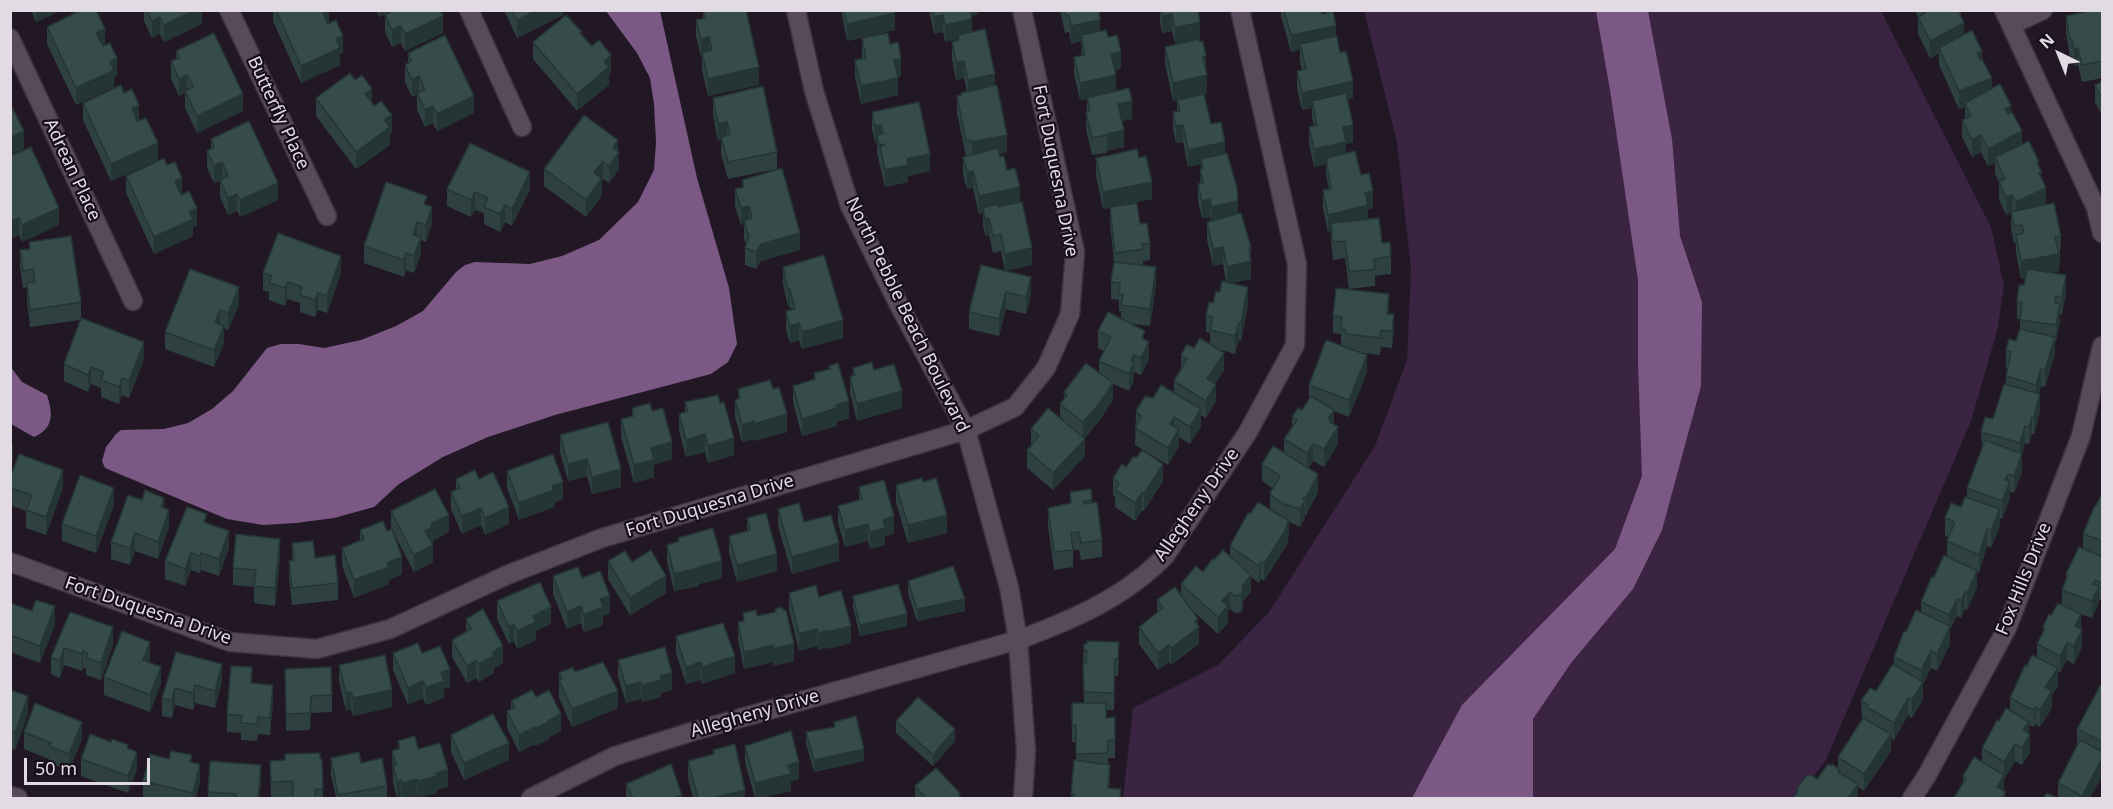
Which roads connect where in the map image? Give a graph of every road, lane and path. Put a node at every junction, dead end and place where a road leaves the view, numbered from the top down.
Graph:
1 (229, 10) edge
2 (469, 10) edge
3 (796, 10) edge
4 (1022, 10) edge
5 (1240, 10) edge
6 (2043, 10) edge
7 (2007, 18) edge
8 (10, 38) edge
9 (522, 127) dead end
10 (2099, 206) edge
11 (327, 216) dead end
12 (2103, 233) edge
13 (133, 301) dead end
14 (2103, 346) edge
15 (966, 430) junction
16 (10, 562) edge
17 (1018, 640) junction
18 (10, 795) edge
19 (18, 798) edge
20 (531, 798) edge
21 (1023, 798) edge
22 (1912, 798) edge

1 - 11 street, Butterfly Place
2 - 9 street
3 - 15 street, North Pebble Beach Boulevard
4 - 15 street, Fort Duquesna Drive
5 - 17 street, Allegheny Drive
6 - 7 street
7 - 10 street
8 - 13 street, Adrean Place
10 - 12 street
14 - 22 street, Fox Hills Drive
15 - 16 street, Fort Duquesna Drive
15 - 17 street, North Pebble Beach Boulevard
17 - 20 street, Allegheny Drive
17 - 21 street, North Pebble Beach Boulevard
18 - 19 street

